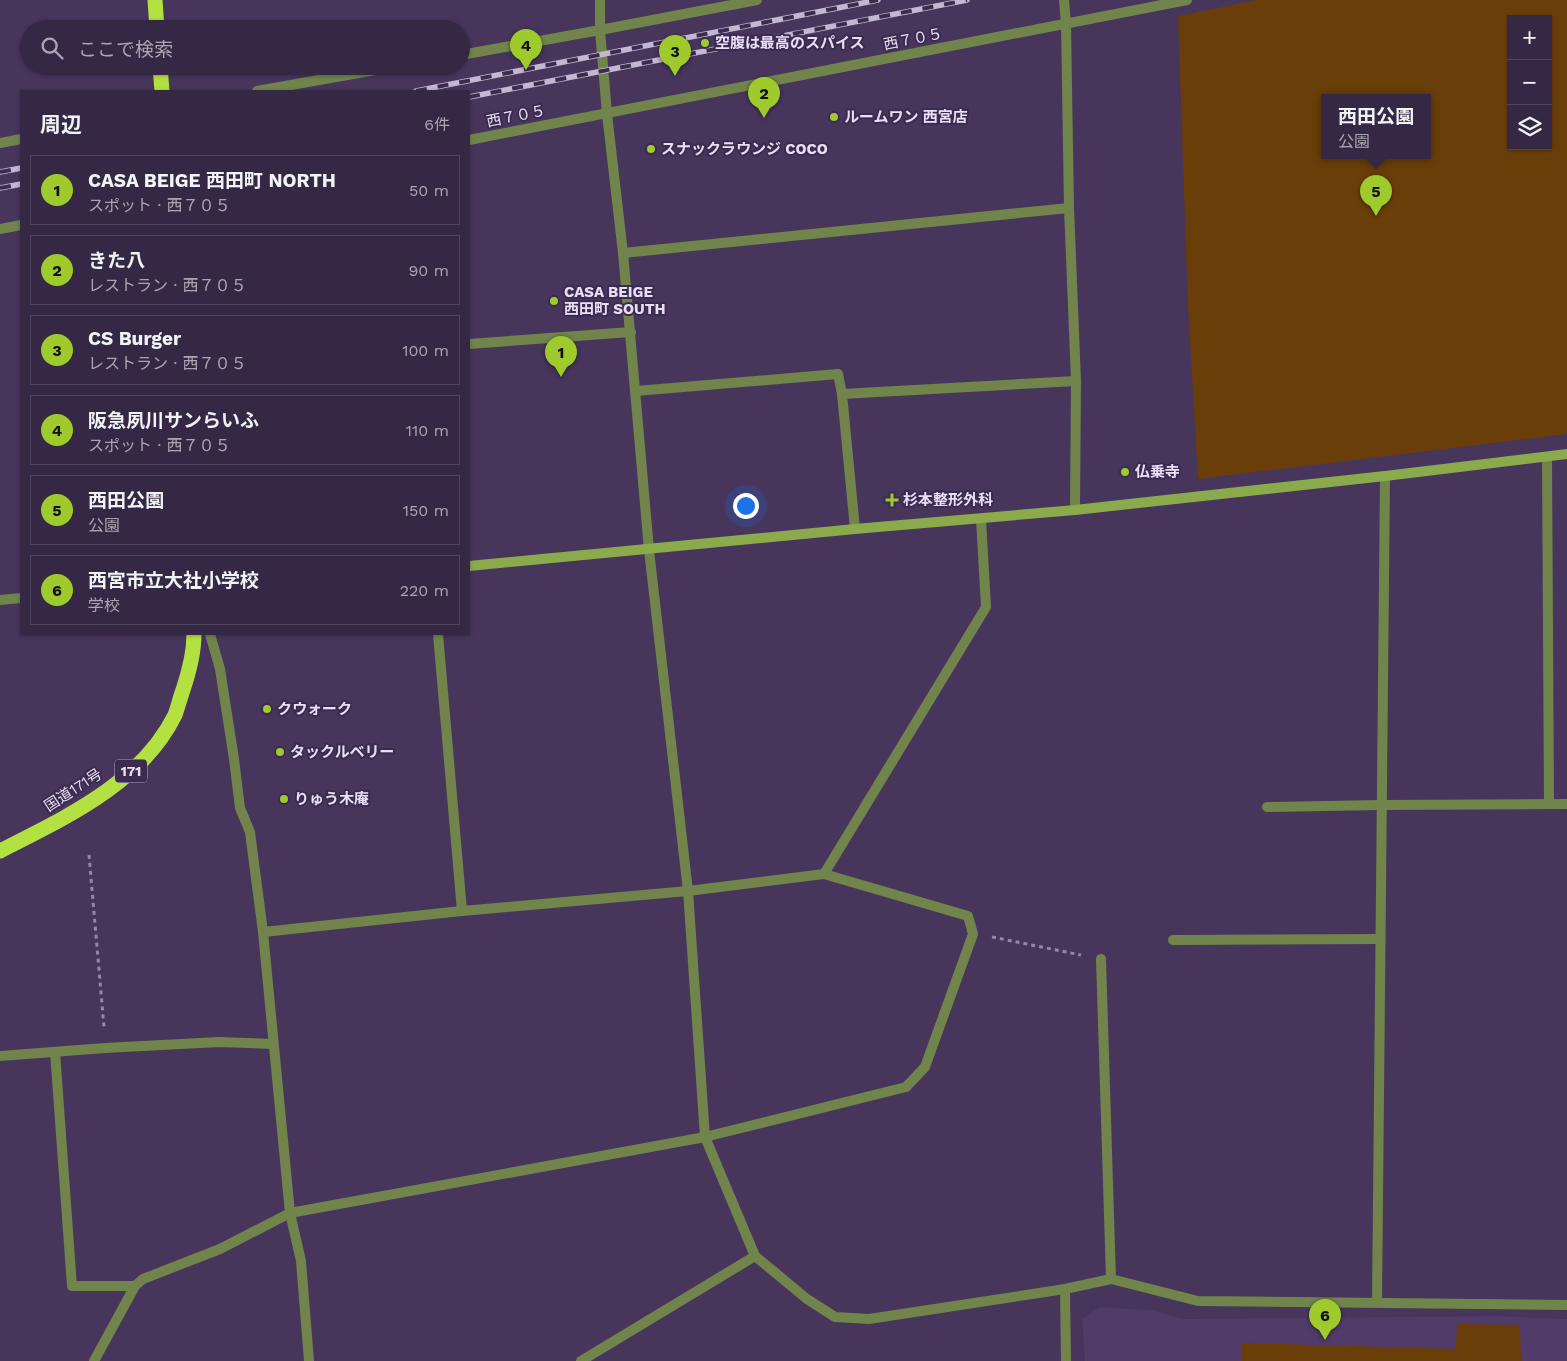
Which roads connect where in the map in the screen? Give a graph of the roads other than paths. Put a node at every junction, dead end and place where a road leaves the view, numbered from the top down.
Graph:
1 (155, 0) edge
2 (600, 0) edge
3 (757, 0) edge
4 (1064, 0) edge
5 (1187, 0) edge
6 (156, 20) edge
7 (1066, 24) junction
8 (600, 30) junction
9 (470, 53) edge
10 (161, 75) edge
11 (347, 75) edge
12 (162, 90) edge
13 (263, 90) edge
14 (607, 114) junction
15 (20, 138) edge
16 (470, 140) edge
17 (0, 143) edge
18 (1069, 208) junction
19 (20, 225) edge
20 (0, 229) edge
21 (623, 253) junction
22 (631, 332) junction
23 (470, 344) edge
24 (1076, 381) junction
25 (636, 391) junction
26 (842, 394) junction
27 (1567, 454) edge
28 (1548, 456) junction
29 (1385, 476) junction
30 (1075, 510) junction
31 (982, 519) junction
32 (855, 529) junction
33 (649, 550) junction
34 (470, 566) edge
35 (20, 598) edge
36 (0, 600) edge
37 (194, 635) edge
38 (210, 635) edge
39 (438, 635) edge
40 (1549, 803) junction
41 (1567, 804) edge
42 (1381, 805) junction
43 (1267, 807) dead end
44 (0, 851) edge
45 (824, 874) junction
46 (688, 891) junction
47 (462, 911) junction
48 (263, 932) junction
49 (1379, 939) junction
50 (1173, 940) dead end
51 (1101, 959) road end
52 (273, 1044) junction
53 (55, 1052) junction
54 (0, 1056) edge
55 (705, 1137) junction
56 (290, 1213) junction
57 (755, 1256) junction
58 (1111, 1279) junction
59 (135, 1286) junction
60 (1065, 1289) junction
61 (1377, 1303) junction
62 (1567, 1305) edge
63 (94, 1361) edge
64 (309, 1361) edge
65 (581, 1361) edge
66 (1066, 1361) edge

1 - 6 highway
2 - 8 street
3 - 8 street
4 - 7 street
5 - 7 street, 西７０５
7 - 14 street, 西７０５
7 - 18 street
8 - 9 street
8 - 14 street
10 - 12 highway
11 - 13 street
14 - 16 street, 西７０５
14 - 21 street
15 - 17 street
18 - 21 street
18 - 24 street
19 - 20 street
21 - 22 street
22 - 23 street
22 - 25 street
24 - 26 street
24 - 30 street
25 - 26 street
25 - 33 street
26 - 32 street
27 - 28 street
28 - 29 street
28 - 40 street
29 - 30 street
29 - 42 street
30 - 31 street
31 - 32 street
31 - 45 street
32 - 33 street
33 - 34 street
33 - 46 street
35 - 36 street
37 - 44 highway, 国道171号 / 171
38 - 48 street
39 - 47 street
40 - 41 street
40 - 42 street
42 - 43 street
42 - 49 street
45 - 46 street
45 - 55 street
46 - 47 street
46 - 55 street
47 - 48 street
48 - 52 street
49 - 50 street
49 - 61 street
51 - 58 street
52 - 53 street
52 - 56 street
53 - 54 street
53 - 59 street
55 - 56 street
55 - 57 street
56 - 59 street
56 - 64 street
57 - 60 street
57 - 65 street
58 - 60 street
58 - 61 street
59 - 63 street
60 - 66 street
61 - 62 street

